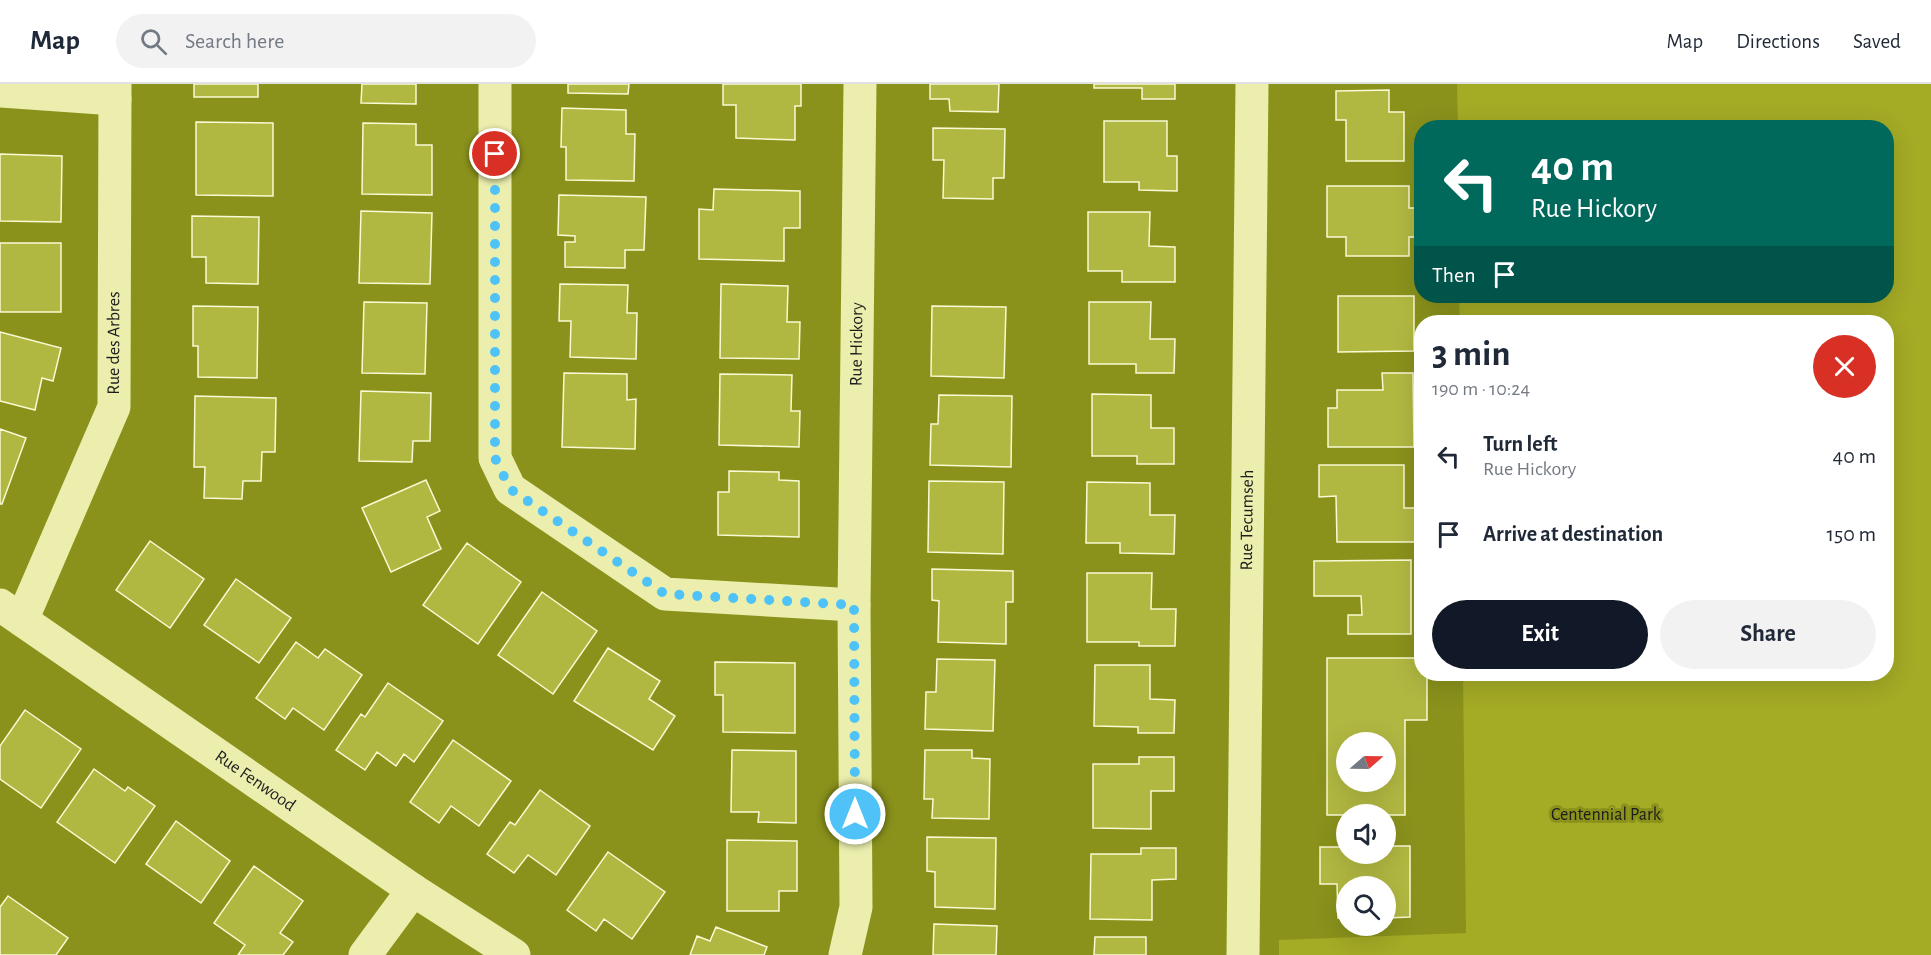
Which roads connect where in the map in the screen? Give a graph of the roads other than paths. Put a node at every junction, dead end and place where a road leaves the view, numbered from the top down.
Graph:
1 (495, 84) edge
2 (861, 84) edge
3 (1252, 84) edge
4 (0, 91) edge
5 (115, 92) edge
6 (854, 605) junction
7 (11, 613) edge
8 (413, 890) junction
9 (365, 955) edge
10 (514, 955) edge
11 (845, 955) edge
12 (1244, 955) edge

1 - 6 street
2 - 6 street, Rue Hickory
3 - 12 street, Rue Tecumseh
4 - 5 street
5 - 7 street, Rue des Arbres
6 - 11 street, Rue Hickory
7 - 8 street, Rue Fenwood
8 - 9 street
8 - 10 street, Rue Fenwood

